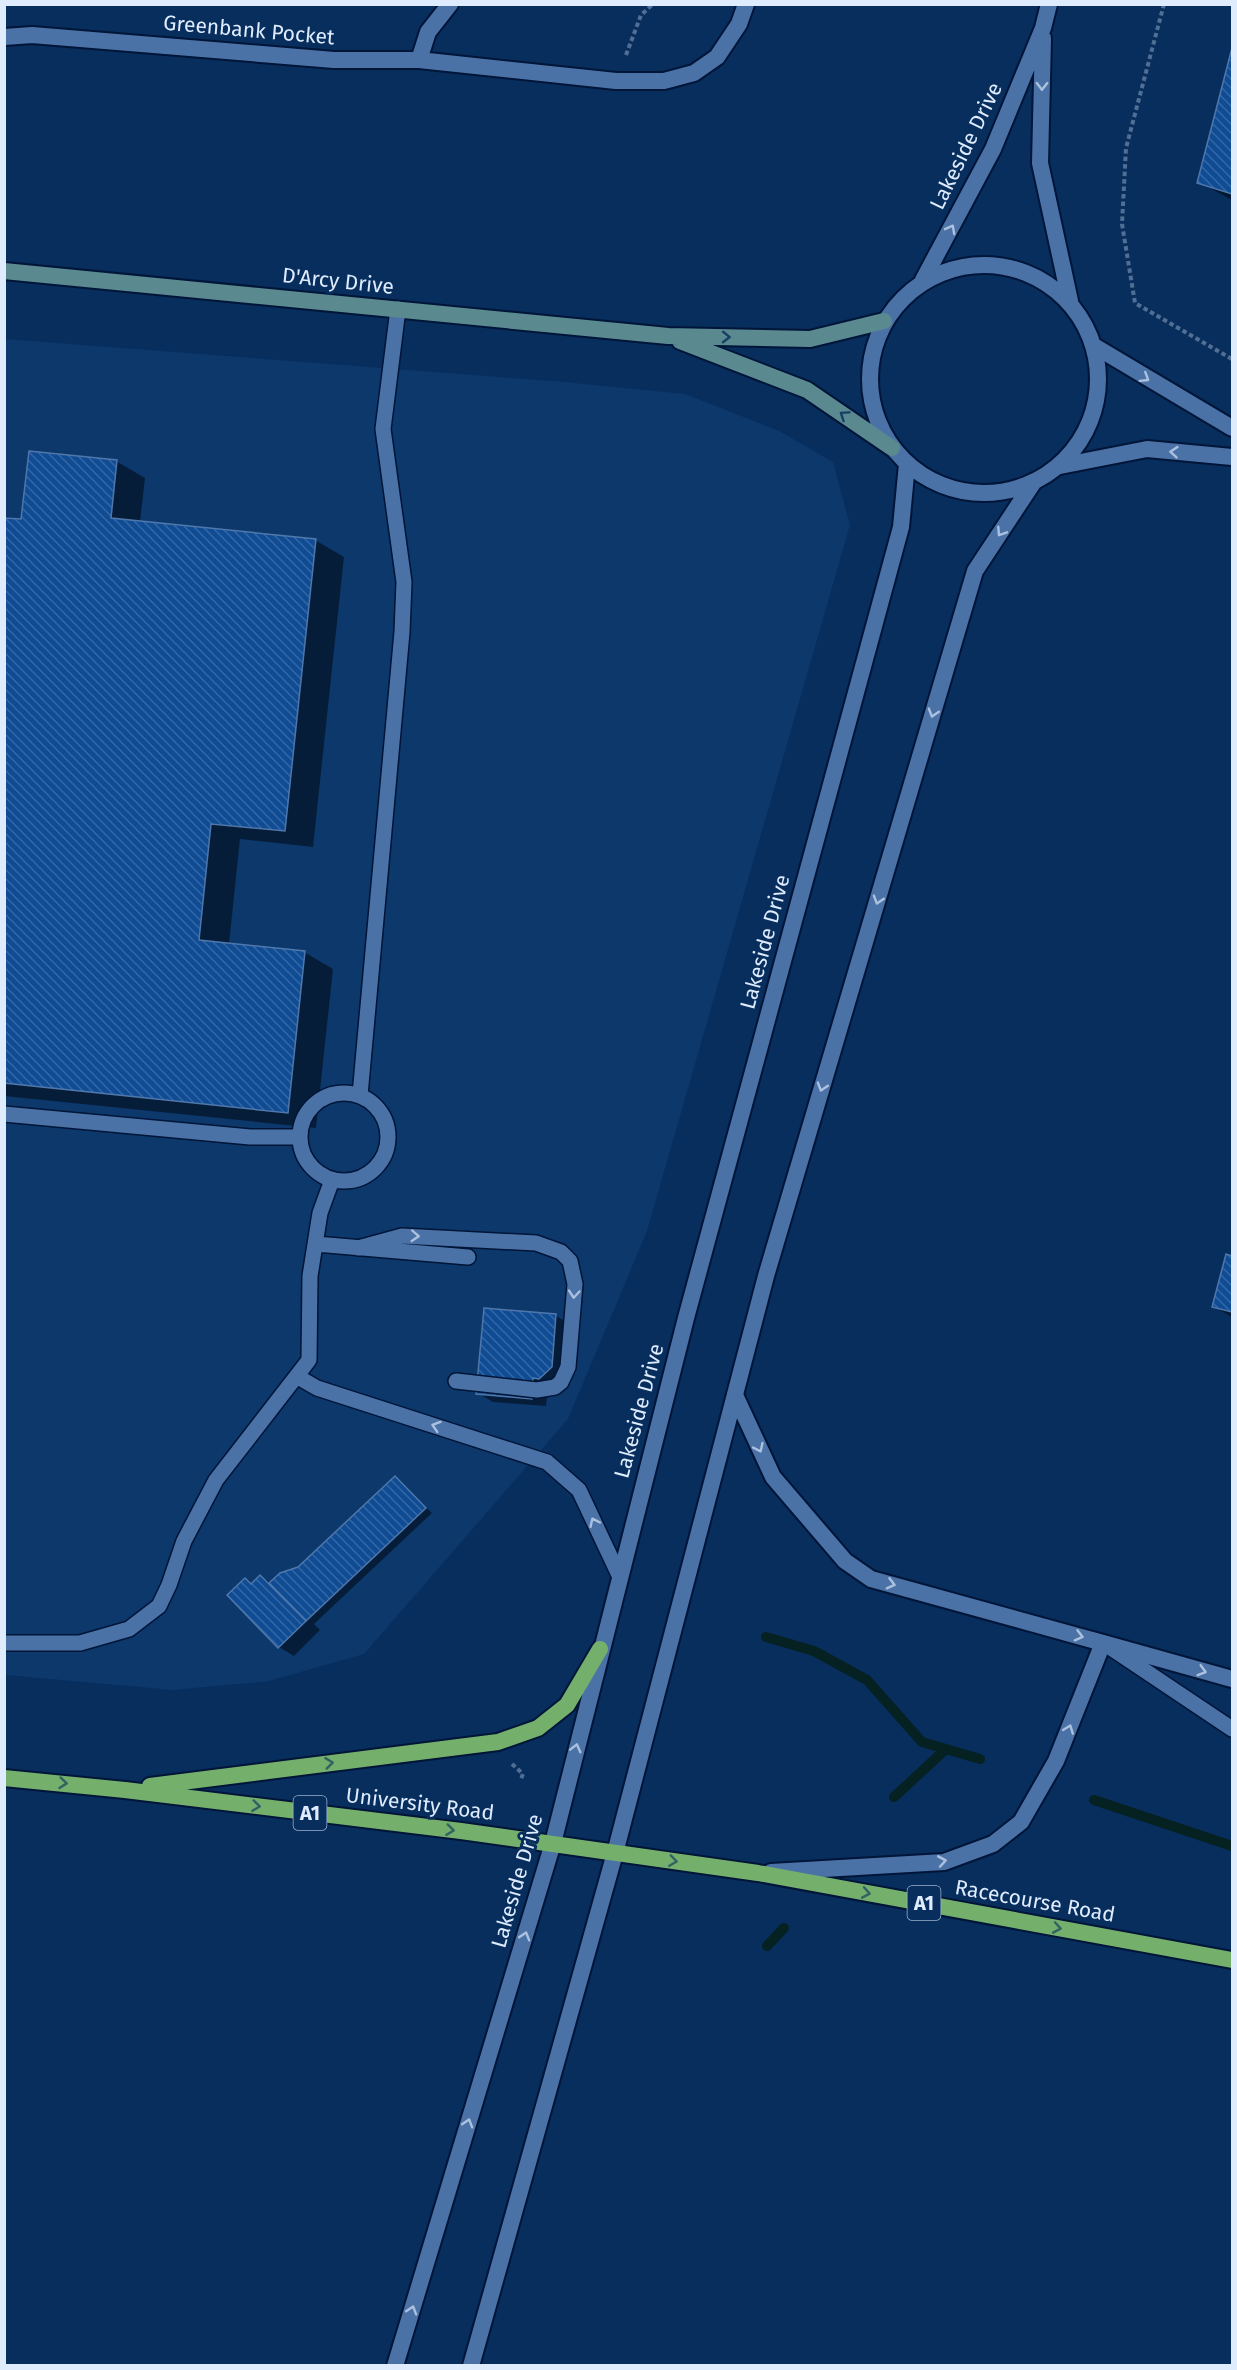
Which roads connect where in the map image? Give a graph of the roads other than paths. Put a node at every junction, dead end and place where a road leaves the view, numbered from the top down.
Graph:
1 (450, 4) edge
2 (746, 4) edge
3 (1049, 4) edge
4 (1043, 28) junction
5 (4, 37) edge
6 (419, 60) junction
7 (4, 271) edge
8 (923, 280) junction
9 (1070, 301) junction
10 (398, 309) junction
11 (884, 321) junction
12 (668, 336) junction
13 (1096, 347) junction
14 (1233, 428) edge
15 (892, 448) junction
16 (1233, 457) edge
17 (907, 464) junction
18 (1060, 466) junction
19 (1033, 483) junction
20 (360, 1095) junction
21 (4, 1114) edge
22 (299, 1137) junction
23 (332, 1180) junction
24 (315, 1244) junction
25 (358, 1248) junction
26 (468, 1257) dead end
27 (298, 1377) junction
28 (456, 1381) dead end
29 (735, 1395) junction
30 (619, 1575) junction
31 (4, 1643) edge
32 (1103, 1643) junction
33 (600, 1649) junction
34 (1233, 1679) edge
35 (1233, 1730) edge
36 (4, 1778) edge
37 (125, 1790) junction
38 (554, 1843) junction
39 (615, 1853) junction
40 (758, 1873) junction
41 (1233, 1960) edge
42 (395, 2366) edge
43 (471, 2366) edge

1 - 6 street
2 - 6 street, Greenbank Pocket
3 - 4 street, Lakeside Drive
8 -> 4 street, Lakeside Drive
4 -> 9 street, Lakeside Drive
5 - 6 street, Greenbank Pocket
7 - 10 main road, D'Arcy Drive
8 - 9 street
8 - 11 street
9 - 13 street
10 - 12 main road, D'Arcy Drive
10 - 20 lane
12 -> 11 main road, D'Arcy Drive
11 - 15 street
15 -> 12 main road, D'Arcy Drive
13 -> 14 street
13 - 18 street
15 - 17 street
16 -> 18 street
17 - 19 street
17 - 30 street, Lakeside Drive
18 - 19 street
19 -> 29 street
20 - 22 lane
20 - 23 lane
21 - 22 lane
22 - 23 lane
23 - 24 lane
24 - 25 lane
24 - 27 lane
25 - 26 lane
25 -> 28 lane
30 -> 27 lane
27 - 31 lane
29 -> 32 street
29 - 39 street
30 - 33 street, Lakeside Drive
32 -> 34 street
32 - 35 lane
40 -> 32 street
37 -> 33 highway
38 -> 33 street, Lakeside Drive
36 -> 37 highway, University Road / A1
37 -> 38 highway, University Road / A1
38 - 39 highway, University Road / A1
42 -> 38 street, Lakeside Drive
39 -> 40 highway, Racecourse Road / A1
39 - 43 street
40 -> 41 highway, Racecourse Road / A1

